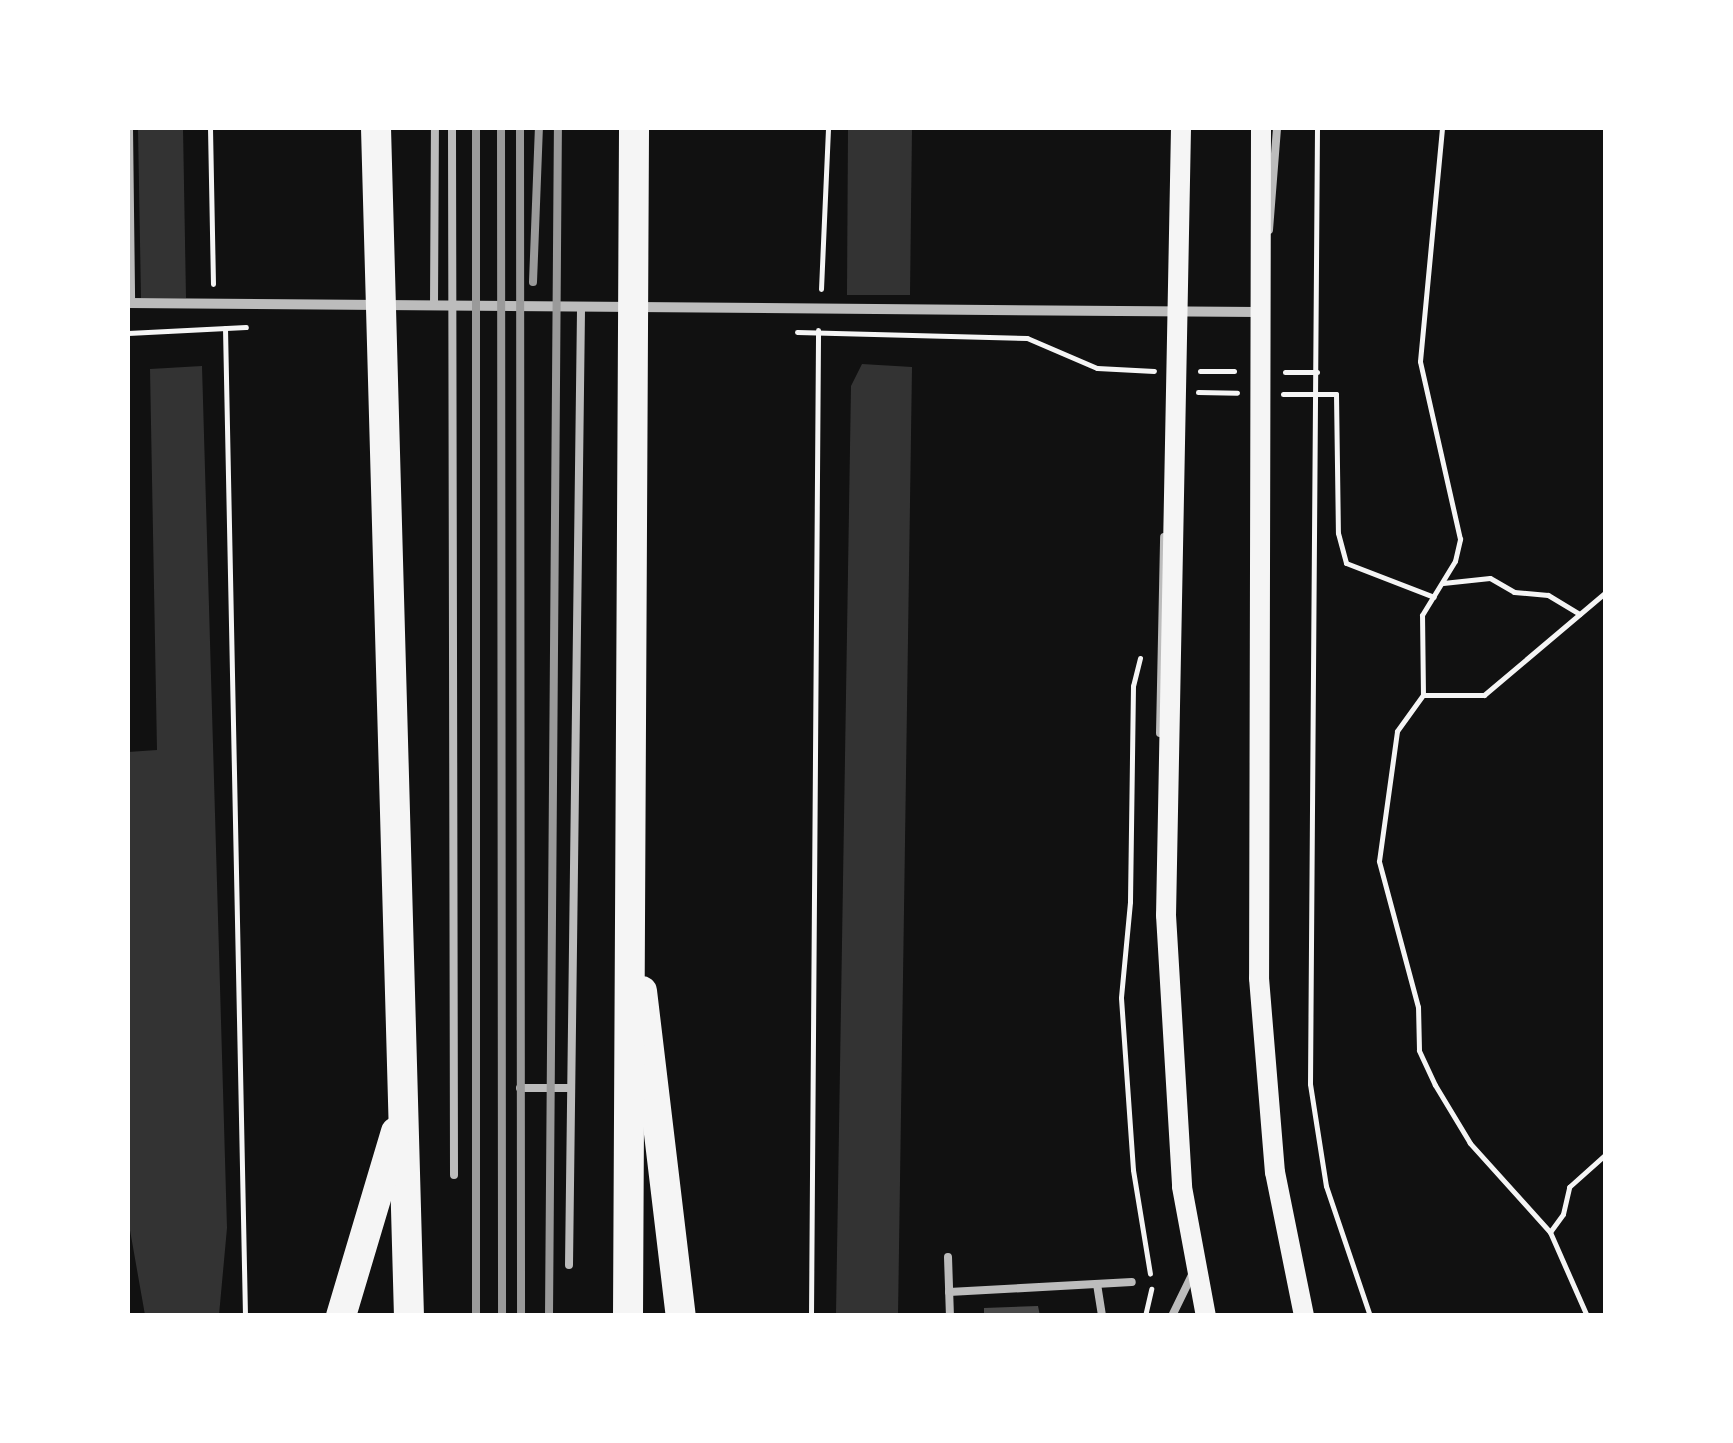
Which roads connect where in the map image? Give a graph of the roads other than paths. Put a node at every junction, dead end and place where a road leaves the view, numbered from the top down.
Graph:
1 (129, 128) edge
2 (376, 128) edge
3 (435, 128) edge
4 (452, 128) edge
5 (634, 128) edge
6 (1180, 128) edge
7 (1261, 128) edge
8 (1277, 128) edge
9 (129, 303) edge
10 (434, 305) junction
11 (1258, 305) junction
12 (581, 306) junction
13 (1179, 312) junction
14 (628, 876) junction
15 (520, 1088) dead end
16 (570, 1088) junction
17 (404, 1105) junction
18 (454, 1175) dead end
19 (948, 1257) dead end
20 (569, 1265) dead end
21 (1195, 1269) junction
22 (1132, 1282) dead end
23 (1097, 1284) junction
24 (949, 1292) junction
25 (341, 1316) edge
26 (409, 1316) edge
27 (628, 1316) edge
28 (681, 1316) edge
29 (950, 1316) edge
30 (1102, 1316) edge
31 (1172, 1316) edge
32 (1206, 1316) edge
33 (1304, 1316) edge

1 - 9 lane
2 - 17 highway
3 - 10 lane
4 - 18 lane
5 - 14 highway
6 - 13 main road
7 - 11 main road
8 - 11 lane
9 - 10 street
10 - 12 street
11 - 13 street
11 - 33 main road
12 - 13 street
12 - 16 lane
13 - 21 main road
14 - 27 highway
14 - 28 highway
15 - 16 lane
16 - 20 lane
17 - 25 highway
17 - 26 highway
19 - 24 lane
21 - 31 lane
21 - 32 main road
22 - 23 lane
23 - 24 lane
23 - 30 lane
24 - 29 lane

